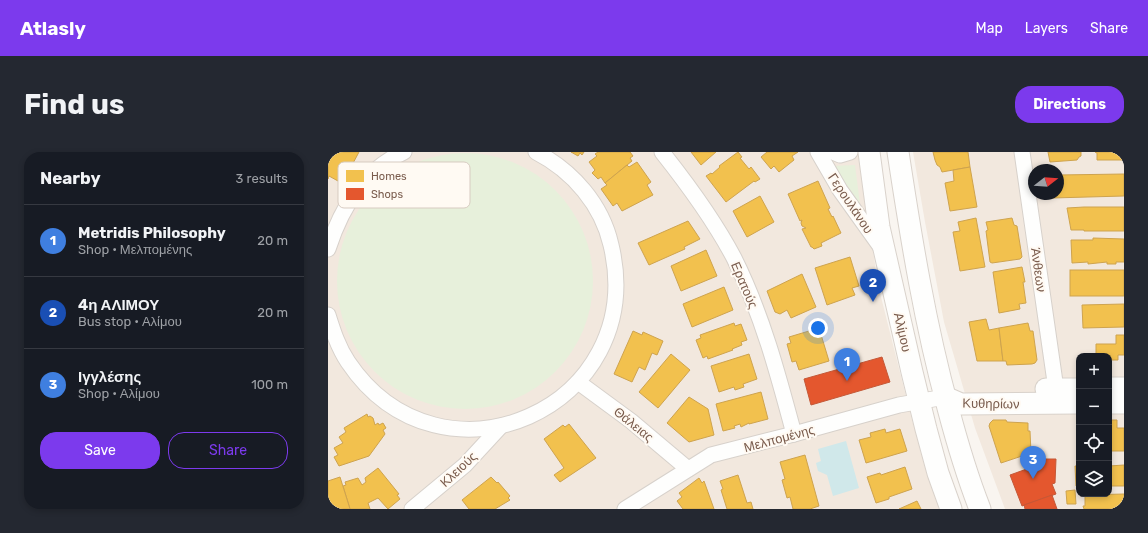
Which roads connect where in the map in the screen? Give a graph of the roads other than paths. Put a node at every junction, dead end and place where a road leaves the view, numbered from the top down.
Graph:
1 (536, 152) edge
2 (662, 152) edge
3 (818, 152) edge
4 (833, 152) edge
5 (850, 152) edge
6 (870, 152) edge
7 (898, 152) edge
8 (1022, 152) edge
9 (400, 153) edge
10 (387, 162) edge
11 (344, 208) edge
12 (328, 249) edge
13 (884, 252) junction
14 (328, 314) edge
15 (578, 382) junction
16 (1112, 388) edge
17 (1124, 388) edge
18 (1056, 389) junction
19 (1076, 389) edge
20 (945, 397) junction
21 (919, 401) junction
22 (1076, 403) edge
23 (1112, 403) edge
24 (1124, 403) edge
25 (501, 426) junction
26 (794, 434) junction
27 (688, 469) junction
28 (412, 509) edge
29 (625, 509) edge
30 (951, 509) edge
31 (980, 509) edge

1 - 15 street
2 - 26 street, Ερατούς
3 - 13 street, Γερουλάνου
4 - 5 street, Γερουλάνου
6 - 13 main road, Αλίμου
7 - 20 main road, Αλίμου
8 - 18 street, Άνθεων
9 - 10 street
11 - 12 street
13 - 21 main road, Αλίμου
14 - 25 street
15 - 25 street
15 - 27 street, Θάλειας
16 - 17 main road
18 - 19 main road, Κυθηρίων
18 - 20 main road, Κυθηρίων
20 - 21 street, Μελπομένης
20 - 22 main road, Κυθηρίων
20 - 31 main road, Αλίμου
21 - 26 street, Μελπομένης
21 - 30 main road, Αλίμου
23 - 24 main road
25 - 28 street, Κλειούς
26 - 27 street, Μελπομένης
27 - 29 street, Μελπομένης

